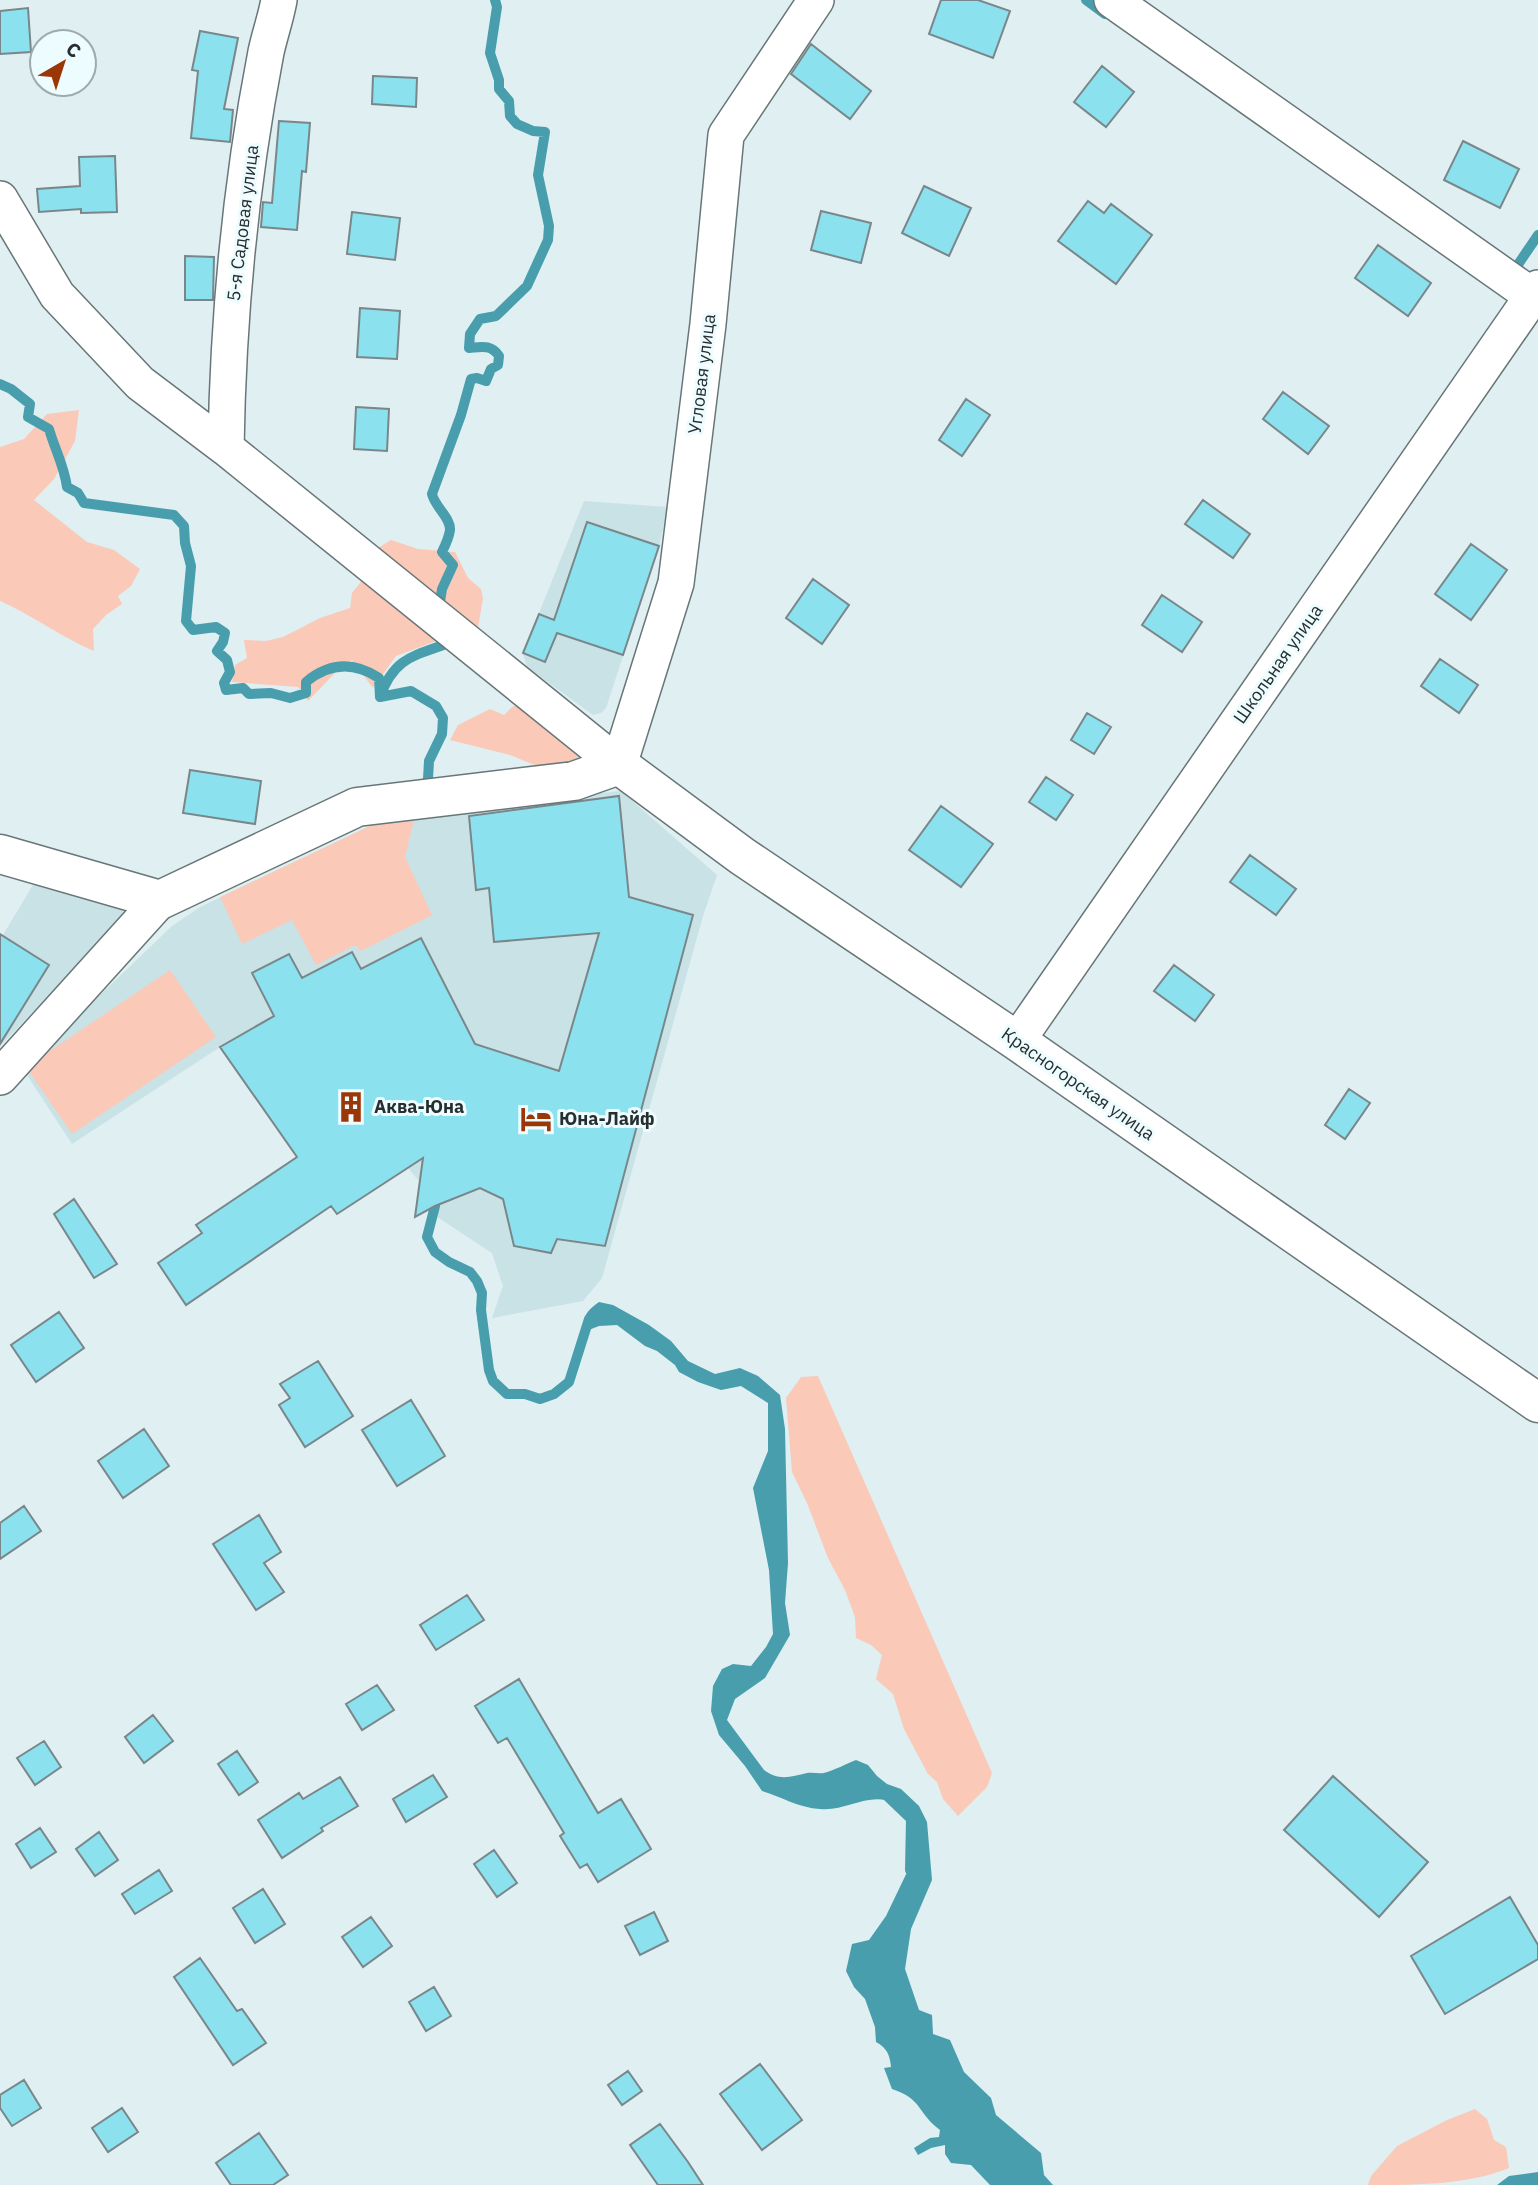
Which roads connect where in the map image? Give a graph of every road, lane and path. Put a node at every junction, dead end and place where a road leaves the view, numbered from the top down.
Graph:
1 (279, 0) edge
2 (816, 0) edge
3 (1112, 0) edge
4 (0, 199) edge
5 (1536, 295) edge
6 (226, 448) junction
7 (619, 765) junction
8 (0, 854) edge
9 (160, 900) junction
10 (1017, 1041) junction
11 (0, 1077) edge
12 (1538, 1403) edge

1 - 6 street, 5-я Садовая улица
2 - 7 street, Угловая улица
3 - 5 street
4 - 6 street
5 - 10 street, Школьная улица
6 - 7 street
7 - 9 street
7 - 10 street, Красногорская улица
8 - 9 street
9 - 11 street
10 - 12 street, Красногорская улица

